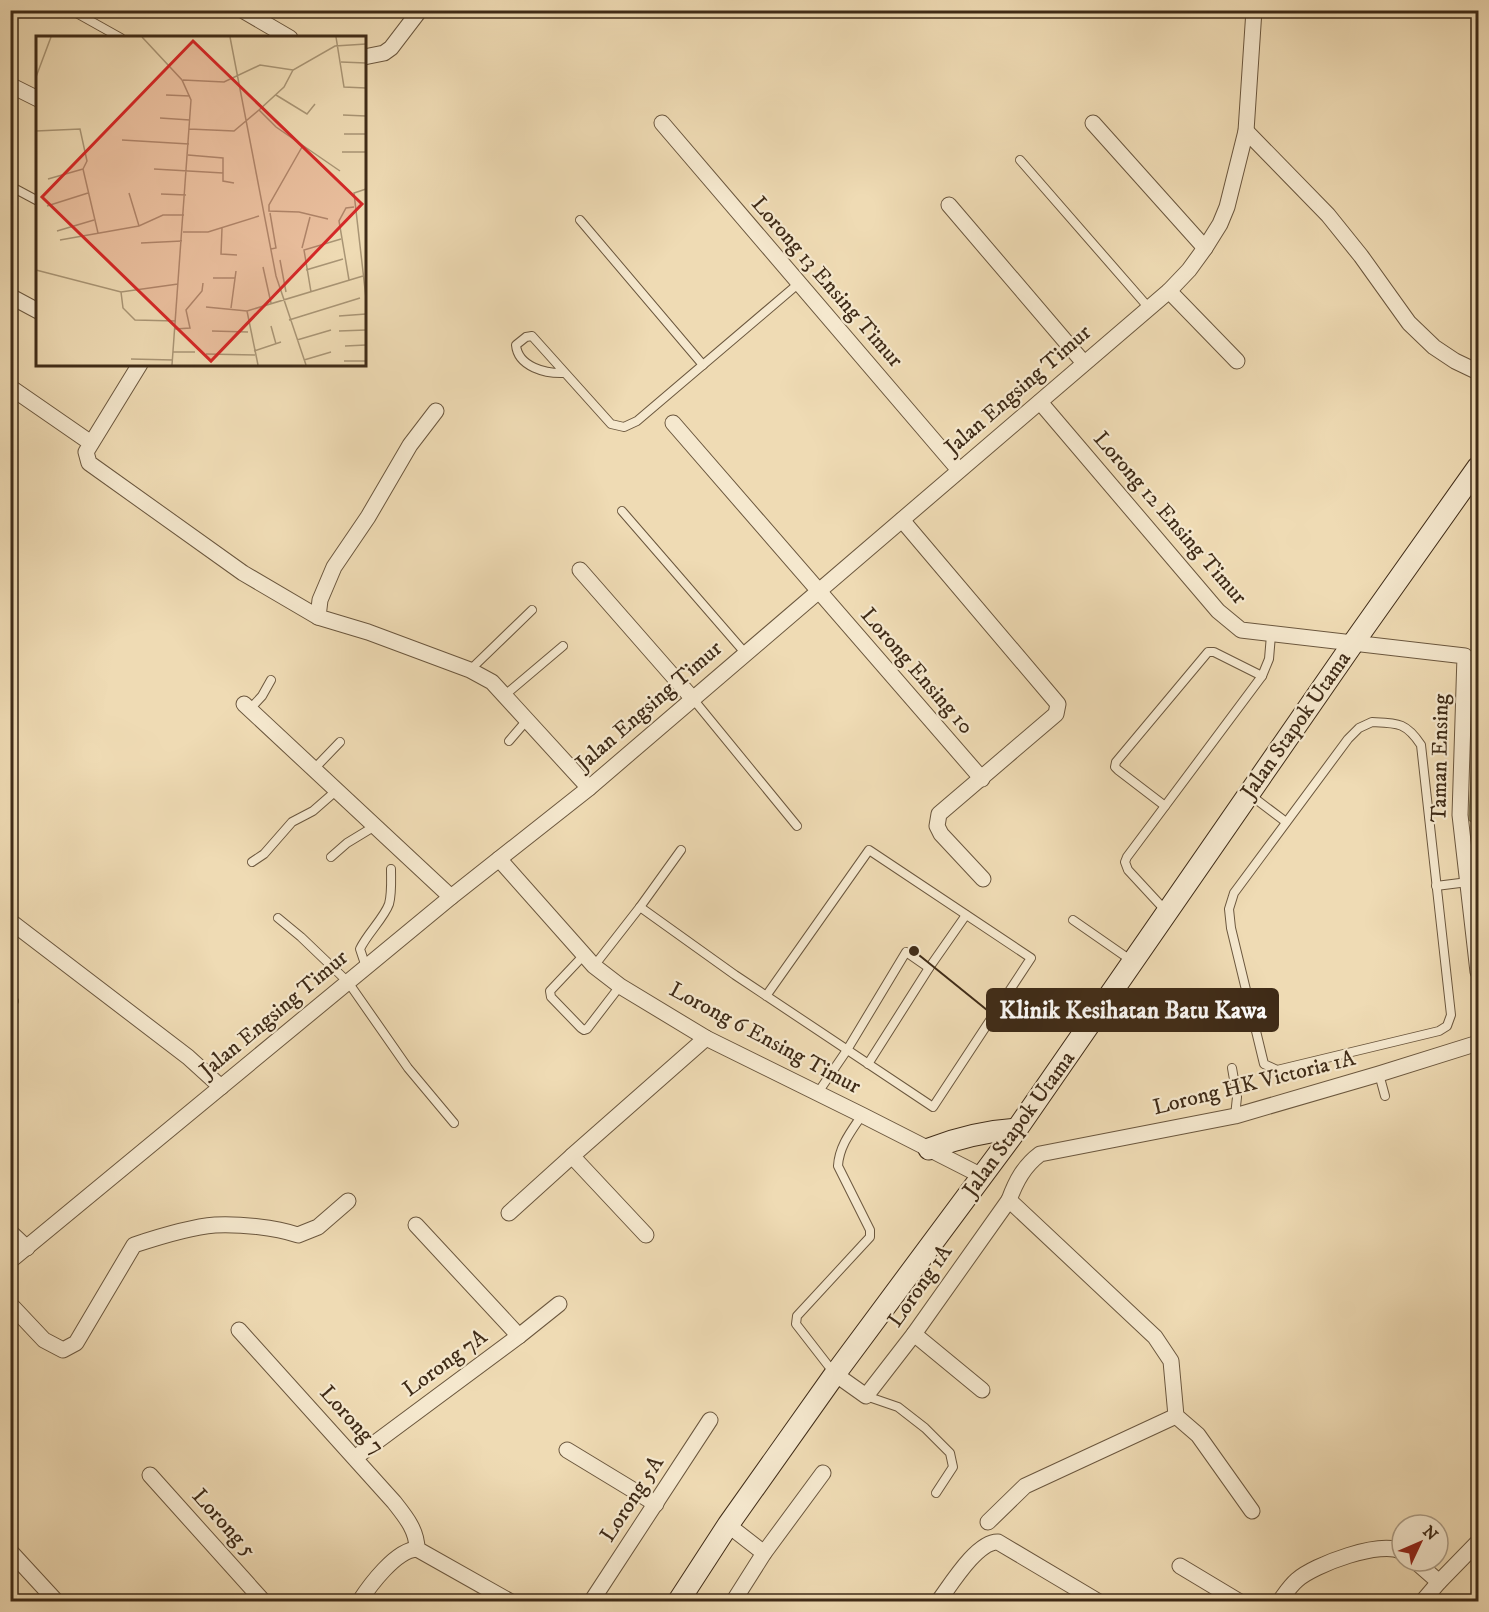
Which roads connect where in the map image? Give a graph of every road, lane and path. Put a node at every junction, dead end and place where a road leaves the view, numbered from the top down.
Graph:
1 (71, 10) edge
2 (242, 10) edge
3 (420, 10) edge
4 (1254, 10) edge
5 (117, 36) edge
6 (287, 36) edge
7 (366, 57) edge
8 (10, 85) edge
9 (36, 98) edge
10 (662, 123) dead end
11 (1093, 123) dead end
12 (1246, 130) junction
13 (1020, 160) dead end
14 (10, 186) edge
15 (36, 200) edge
16 (949, 205) dead end
17 (580, 220) dead end
18 (1205, 248) junction
19 (798, 284) junction
20 (1168, 291) junction
21 (10, 296) edge
22 (1149, 308) junction
23 (36, 310) edge
24 (1237, 361) dead end
25 (1084, 363) junction
26 (703, 365) junction
27 (136, 366) edge
28 (1479, 372) edge
29 (565, 373) junction
30 (10, 387) edge
31 (1040, 402) junction
32 (436, 411) dead end
33 (673, 423) dead end
34 (91, 444) junction
35 (1479, 467) edge
36 (959, 470) junction
37 (622, 511) dead end
38 (902, 520) junction
39 (580, 570) dead end
40 (819, 591) junction
41 (532, 610) dead end
42 (318, 617) junction
43 (1271, 635) junction
44 (1354, 642) junction
45 (563, 646) dead end
46 (746, 654) junction
47 (1472, 656) edge
48 (470, 670) junction
49 (1262, 676) junction
50 (271, 680) dead end
51 (505, 695) junction
52 (693, 699) junction
53 (247, 706) joint
54 (527, 720) junction
55 (509, 741) dead end
56 (340, 742) dead end
57 (314, 769) junction
58 (982, 779) junction
59 (589, 788) junction
60 (337, 790) junction
61 (1248, 793) junction
62 (1165, 806) junction
63 (1286, 822) junction
64 (375, 826) junction
65 (797, 826) dead end
66 (681, 849) dead end
67 (331, 857) dead end
68 (499, 859) junction
69 (252, 862) dead end
70 (391, 869) dead end
71 (983, 879) dead end
72 (1468, 882) junction
73 (1436, 886) junction
74 (451, 897) junction
75 (640, 907) junction
76 (1166, 911) junction
77 (966, 915) junction
78 (278, 918) dead end
79 (1073, 920) dead end
80 (10, 921) edge
81 (589, 961) junction
82 (1133, 962) junction
83 (366, 967) junction
84 (929, 968) junction
85 (1479, 972) edge
86 (348, 982) junction
87 (620, 986) junction
88 (766, 996) junction
89 (706, 1038) junction
90 (1479, 1043) edge
91 (847, 1050) junction
92 (868, 1064) junction
93 (1232, 1068) dead end
94 (1379, 1074) junction
95 (221, 1087) junction
96 (817, 1094) junction
97 (1385, 1096) dead end
98 (862, 1114) junction
99 (1235, 1116) junction
100 (454, 1123) dead end
101 (1017, 1129) junction
102 (929, 1149) junction
103 (572, 1156) junction
104 (982, 1176) junction
105 (1009, 1200) junction
106 (348, 1201) dead end
107 (509, 1213) dead end
108 (416, 1225) dead end
109 (10, 1232) edge
110 (646, 1234) dead end
111 (27, 1248) junction
112 (10, 1262) edge
113 (10, 1304) edge
114 (559, 1304) dead end
115 (239, 1330) dead end
116 (914, 1334) junction
117 (519, 1336) junction
118 (835, 1374) junction
119 (982, 1390) dead end
120 (866, 1396) junction
121 (1176, 1416) junction
122 (710, 1420) dead end
123 (567, 1450) dead end
124 (356, 1457) junction
125 (823, 1473) dead end
126 (150, 1475) dead end
127 (936, 1493) dead end
128 (656, 1504) junction
129 (1252, 1511) dead end
130 (988, 1522) dead end
131 (728, 1525) junction
132 (1479, 1542) edge
133 (1390, 1548) edge
134 (417, 1549) junction
135 (10, 1551) edge
136 (764, 1553) junction
137 (1180, 1566) dead end
138 (1428, 1573) edge
139 (1438, 1582) junction
140 (57, 1602) edge
141 (264, 1602) edge
142 (358, 1602) edge
143 (512, 1602) edge
144 (591, 1602) edge
145 (678, 1602) edge
146 (733, 1602) edge
147 (938, 1602) edge
148 (1099, 1602) edge
149 (1240, 1602) edge
150 (1279, 1602) edge
151 (1422, 1602) edge

1 - 5 lane
2 - 6 street
3 - 7 street
4 - 12 street, Jalan Engsing Timur
8 - 9 street
10 - 19 street, Lorong 13 Ensing Timur
11 - 18 street
12 - 18 street, Jalan Engsing Timur
12 - 28 street
13 - 22 lane
14 - 15 lane
16 - 25 street
17 - 26 lane
18 - 20 street, Jalan Engsing Timur
19 - 26 lane
19 - 36 street, Lorong 13 Ensing Timur
20 - 22 street, Jalan Engsing Timur
20 - 24 street
21 - 23 street
22 - 25 street, Jalan Engsing Timur
25 - 31 street, Jalan Engsing Timur
26 - 29 lane
27 - 34 street
29 - 29 lane
30 - 34 street
31 - 36 street, Jalan Engsing Timur
31 - 43 street, Lorong 12 Ensing Timur
32 - 42 street
33 - 40 street, Lorong Ensing 10
34 - 42 street
35 - 44 main road, Jalan Stapok Utama
36 - 38 street, Jalan Engsing Timur
37 - 46 lane
38 - 40 street, Jalan Engsing Timur
38 - 58 street
39 - 52 street
40 - 46 street, Jalan Engsing Timur
40 - 58 street, Lorong Ensing 10
41 - 48 lane
42 - 48 street
43 - 44 street, Lorong 12 Ensing Timur
43 - 49 lane
44 - 47 street, Taman Ensing
44 - 61 main road, Jalan Stapok Utama
45 - 51 lane
46 - 52 street, Jalan Engsing Timur
47 - 72 street, Taman Ensing
48 - 51 street
49 - 62 lane
49 - 62 lane
50 - 53 lane
51 - 54 street
52 - 59 street, Jalan Engsing Timur
52 - 65 lane
53 - 57 street
54 - 55 lane
54 - 59 street
56 - 57 lane
57 - 60 street
58 - 71 street
59 - 68 street, Jalan Engsing Timur
60 - 64 street
60 - 69 lane
61 - 63 lane
61 - 76 main road, Jalan Stapok Utama
62 - 76 lane
63 - 73 lane
63 - 73 lane
64 - 67 lane
64 - 74 street
66 - 75 lane
68 - 74 street, Jalan Engsing Timur
68 - 81 street, Lorong 6 Ensing Timur
70 - 83 lane
72 - 73 lane
72 - 85 street, Taman Ensing
74 - 83 street, Jalan Engsing Timur
75 - 81 lane
75 - 88 lane
76 - 82 main road, Jalan Stapok Utama
77 - 84 lane
77 - 88 lane
77 - 92 lane
78 - 86 lane
79 - 82 lane
80 - 95 street
81 - 87 street, Lorong 6 Ensing Timur
81 - 87 lane
82 - 101 main road, Jalan Stapok Utama
83 - 86 street, Jalan Engsing Timur
84 - 91 lane
84 - 92 lane
86 - 95 street, Jalan Engsing Timur
86 - 100 lane
87 - 89 street, Lorong 6 Ensing Timur
88 - 91 lane
89 - 96 street, Lorong 6 Ensing Timur
89 - 103 street
90 - 94 street, Lorong HK Victoria 1A
91 - 92 lane
91 - 96 lane
93 - 99 lane
94 - 97 lane
94 - 99 street, Lorong HK Victoria 1A
95 - 111 street, Jalan Engsing Timur
96 - 98 street, Lorong 6 Ensing Timur
98 - 102 street, Lorong 6 Ensing Timur
98 - 118 lane
99 - 105 street, Lorong HK Victoria 1A
101 - 102 main road
101 - 104 main road, Jalan Stapok Utama
102 - 104 street, Lorong 6 Ensing Timur
103 - 107 street
103 - 110 street
104 - 118 main road, Jalan Stapok Utama
105 - 116 street, Lorong 1A
105 - 121 street
106 - 113 street
108 - 117 street
109 - 111 street
111 - 112 street, Jalan Engsing Timur
114 - 117 street, Lorong 7A
115 - 124 street, Lorong 7
116 - 119 street
116 - 120 street, Lorong 1A
117 - 124 street, Lorong 7A
118 - 120 street
118 - 131 main road, Jalan Stapok Utama
120 - 127 lane
121 - 129 street
121 - 130 street
122 - 128 street, Lorong 5A
123 - 128 street
124 - 134 street, Lorong 7
125 - 136 street
126 - 141 street, Lorong 5
128 - 144 street, Lorong 5A
131 - 136 street
131 - 145 main road, Jalan Stapok Utama
132 - 139 street
133 - 150 street
134 - 142 street
134 - 143 street
135 - 140 street
136 - 146 street
137 - 149 street
138 - 139 street
139 - 151 street
147 - 148 street

